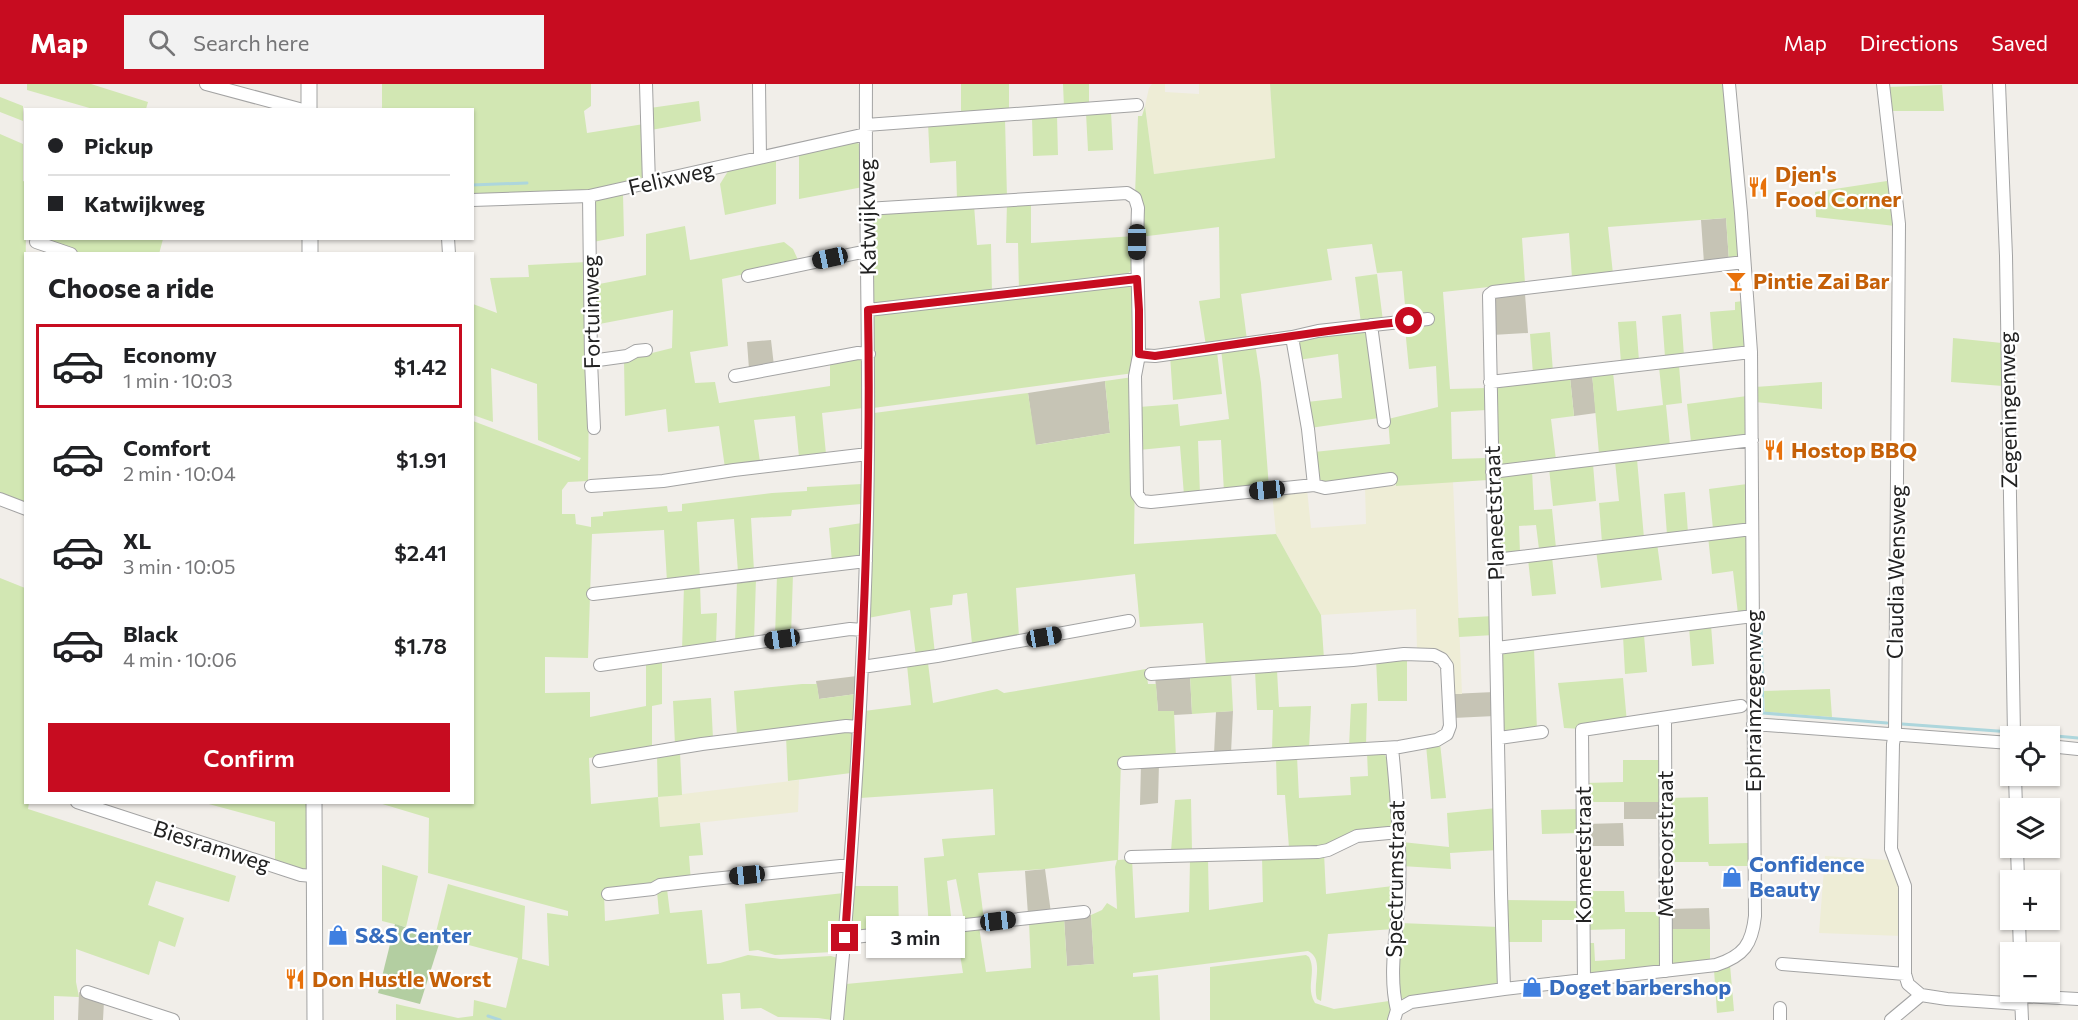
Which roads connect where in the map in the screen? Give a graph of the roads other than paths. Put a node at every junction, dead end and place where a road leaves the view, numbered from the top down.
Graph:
1 (206, 84) edge
2 (309, 84) edge
3 (646, 84) edge
4 (759, 84) edge
5 (866, 84) edge
6 (1729, 84) edge
7 (1883, 84) edge
8 (1999, 84) edge
9 (1137, 105) dead end
10 (296, 108) edge
11 (309, 108) edge
12 (866, 129) junction
13 (760, 157) junction
14 (649, 184) junction
15 (589, 196) junction
16 (474, 200) edge
17 (866, 209) junction
18 (36, 242) dead end
19 (867, 251) junction
20 (65, 252) edge
21 (1744, 262) junction
22 (748, 276) dead end
23 (1137, 279) junction
24 (868, 310) junction
25 (1428, 319) dead end
26 (1371, 325) junction
27 (1292, 337) junction
28 (646, 350) dead end
29 (1751, 352) junction
30 (869, 354) junction
31 (1139, 354) junction
32 (591, 361) junction
33 (735, 375) dead end
34 (1490, 382) junction
35 (1384, 422) dead end
36 (594, 428) dead end
37 (1752, 440) junction
38 (868, 454) junction
39 (1492, 472) junction
40 (1391, 479) dead end
41 (1314, 485) junction
42 (591, 486) dead end
43 (0, 499) edge
44 (24, 508) edge
45 (1752, 528) junction
46 (1496, 560) junction
47 (866, 561) junction
48 (593, 594) dead end
49 (1753, 616) junction
50 (1129, 621) dead end
51 (863, 630) junction
52 (1497, 648) junction
53 (600, 664) dead end
54 (862, 667) junction
55 (1151, 674) dead end
56 (1741, 706) dead end
57 (1665, 718) junction
58 (1753, 724) junction
59 (2014, 726) edge
60 (859, 727) junction
61 (1542, 732) dead end
62 (1895, 733) junction
63 (1499, 738) junction
64 (2000, 741) edge
65 (2060, 747) edge
66 (1392, 748) junction
67 (2078, 749) edge
68 (599, 761) dead end
69 (1124, 763) dead end
70 (83, 804) edge
71 (314, 804) edge
72 (1399, 832) junction
73 (1131, 857) dead end
74 (850, 865) junction
75 (313, 876) junction
76 (608, 894) dead end
77 (1084, 912) dead end
78 (845, 938) junction
79 (1782, 964) dead end
80 (1666, 971) junction
81 (1905, 974) junction
82 (1584, 981) junction
83 (1504, 988) junction
84 (87, 992) dead end
85 (1921, 995) junction
86 (2000, 998) edge
87 (2060, 998) edge
88 (2078, 999) edge
89 (2021, 1002) edge
90 (1395, 1015) edge
91 (173, 1020) edge
92 (315, 1020) edge
93 (837, 1020) edge
94 (1892, 1020) edge
95 (2022, 1020) edge

1 - 10 street
2 - 11 street
3 - 14 street
4 - 13 street
5 - 12 street, Katwijkweg
6 - 21 street, Ephraimzegenweg
7 - 62 street, Claudia Wensweg
8 - 59 street, Zegeningenweg
9 - 12 street, Felixweg
12 - 13 street, Felixweg
12 - 17 street, Katwijkweg
13 - 14 street, Felixweg
14 - 15 street, Felixweg
15 - 16 street, Felixweg
15 - 32 street, Fortuinweg
17 - 19 street, Katwijkweg
17 - 23 street
18 - 20 street
19 - 22 street
19 - 24 street, Katwijkweg
21 - 29 street, Ephraimzegenweg
21 - 34 street, Planeetstraat
23 - 24 street
23 - 31 street
24 - 30 street, Katwijkweg
25 - 26 street
26 - 27 street
26 - 35 street
27 - 31 street
27 - 41 street
28 - 32 street
29 - 34 street
29 - 37 street, Ephraimzegenweg
30 - 33 street
30 - 38 street, Katwijkweg
31 - 41 street
32 - 36 street, Fortuinweg
34 - 39 street, Planeetstraat
37 - 39 street
37 - 45 street, Ephraimzegenweg
38 - 42 street
38 - 47 street, Katwijkweg
39 - 46 street, Planeetstraat
40 - 41 street
43 - 44 street
45 - 46 street
45 - 49 street, Ephraimzegenweg
46 - 52 street, Planeetstraat
47 - 48 street
47 - 51 street, Katwijkweg
49 - 52 street
49 - 58 street, Ephraimzegenweg
50 - 54 street
51 - 53 street
51 - 54 street, Katwijkweg
52 - 63 street, Planeetstraat
54 - 60 street, Katwijkweg
55 - 66 street
56 - 57 street
57 - 80 street, Meteoorstraat
57 - 82 street, Komeetstraat
58 - 62 street
58 - 80 street, Ephraimzegenweg
60 - 68 street
60 - 74 street, Katwijkweg
61 - 63 street
62 - 64 street
62 - 81 street, Claudia Wensweg
63 - 83 street, Planeetstraat
65 - 67 street
66 - 69 street
66 - 72 street, Spectrumstraat
70 - 75 street, Biesramweg
71 - 75 street
72 - 73 street
72 - 90 street, Spectrumstraat
74 - 76 street
74 - 78 street, Katwijkweg
75 - 92 street
77 - 78 street
78 - 93 street, Katwijkweg
79 - 81 street
80 - 82 street, Ephraimzegenweg
81 - 85 street
82 - 83 street, Ephraimzegenweg
83 - 90 street, Ephraimzegenweg
84 - 91 street
85 - 86 street
85 - 94 street
87 - 88 street
89 - 95 street

